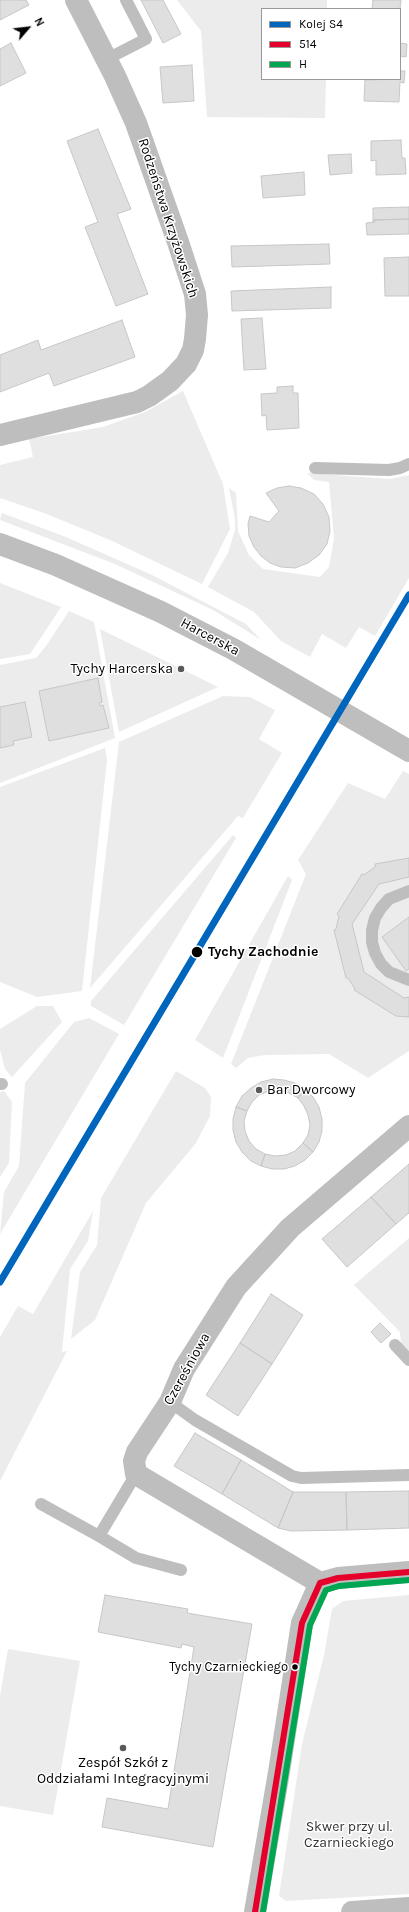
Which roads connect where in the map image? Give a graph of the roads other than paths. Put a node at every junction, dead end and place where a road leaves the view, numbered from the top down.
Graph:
1 (76, 0) edge
2 (126, 0) edge
3 (106, 59) junction
4 (0, 435) edge
5 (409, 464) edge
6 (315, 468) dead end
7 (0, 544) edge
8 (409, 751) edge
9 (409, 891) edge
10 (409, 980) edge
11 (409, 1126) edge
12 (395, 1345) dead end
13 (409, 1360) edge
14 (170, 1402) junction
15 (136, 1474) junction
16 (409, 1475) edge
17 (41, 1504) dead end
18 (99, 1536) junction
19 (181, 1570) dead end
20 (409, 1572) edge
21 (320, 1583) junction
22 (409, 1908) edge
23 (255, 1912) edge
24 (352, 1912) edge

1 - 3 street, Rodzeństwa Krzyżowskich
2 - 3 lane
3 - 4 street, Rodzeństwa Krzyżowskich
5 - 6 lane
7 - 8 street, Harcerska
9 - 10 lane
11 - 14 street, Czereśniowa
12 - 13 lane
14 - 15 street, Czereśniowa
14 - 16 lane
15 - 18 lane
15 - 21 street
17 - 18 lane
18 - 19 lane
20 - 21 street
21 - 23 street
22 - 24 street

